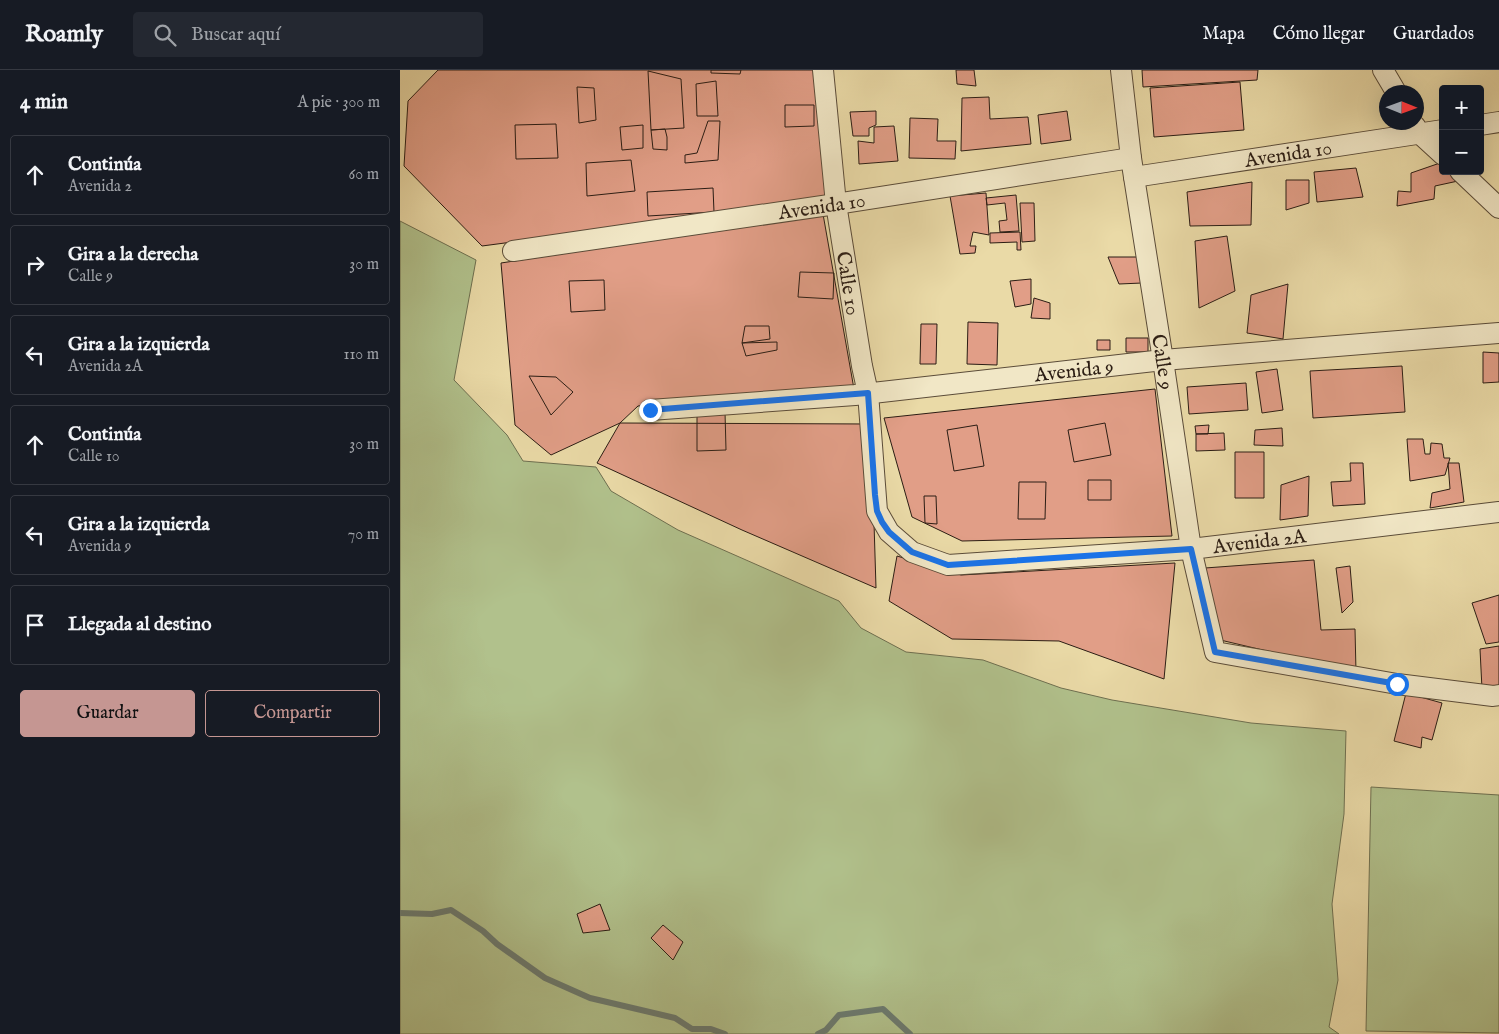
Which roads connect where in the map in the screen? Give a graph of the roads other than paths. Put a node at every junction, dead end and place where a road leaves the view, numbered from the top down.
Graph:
1 (823, 70) edge
2 (1121, 70) edge
3 (1383, 70) edge
4 (1392, 85) edge
5 (1499, 122) edge
6 (1484, 124) edge
7 (1424, 129) edge
8 (1402, 130) edge
9 (1418, 130) edge
10 (1439, 130) edge
11 (1439, 151) edge
12 (1132, 168) junction
13 (1464, 175) edge
14 (836, 204) junction
15 (1499, 208) edge
16 (513, 251) dead end
17 (1499, 333) edge
18 (1163, 360) junction
19 (868, 393) junction
20 (650, 410) dead end
21 (875, 495) joint
22 (1499, 512) edge
23 (1191, 549) junction
24 (1499, 696) edge

1 - 14 street, Calle 10
2 - 12 street, Calle 9
3 - 4 street
5 - 6 street
7 - 10 street, Avenida 10
8 - 12 street, Avenida 10
9 - 11 street
12 - 14 street, Avenida 10
12 - 18 street, Calle 9
13 - 15 street
14 - 16 street, Avenida 10
14 - 19 street, Calle 10
17 - 18 street, Avenida 9
18 - 19 street, Avenida 9
18 - 23 street, Calle 9
19 - 20 street, Avenida 9
19 - 21 street, Calle 10
21 - 23 street, Avenida 2A
22 - 23 street, Avenida 2A
23 - 24 street, Calle 9

